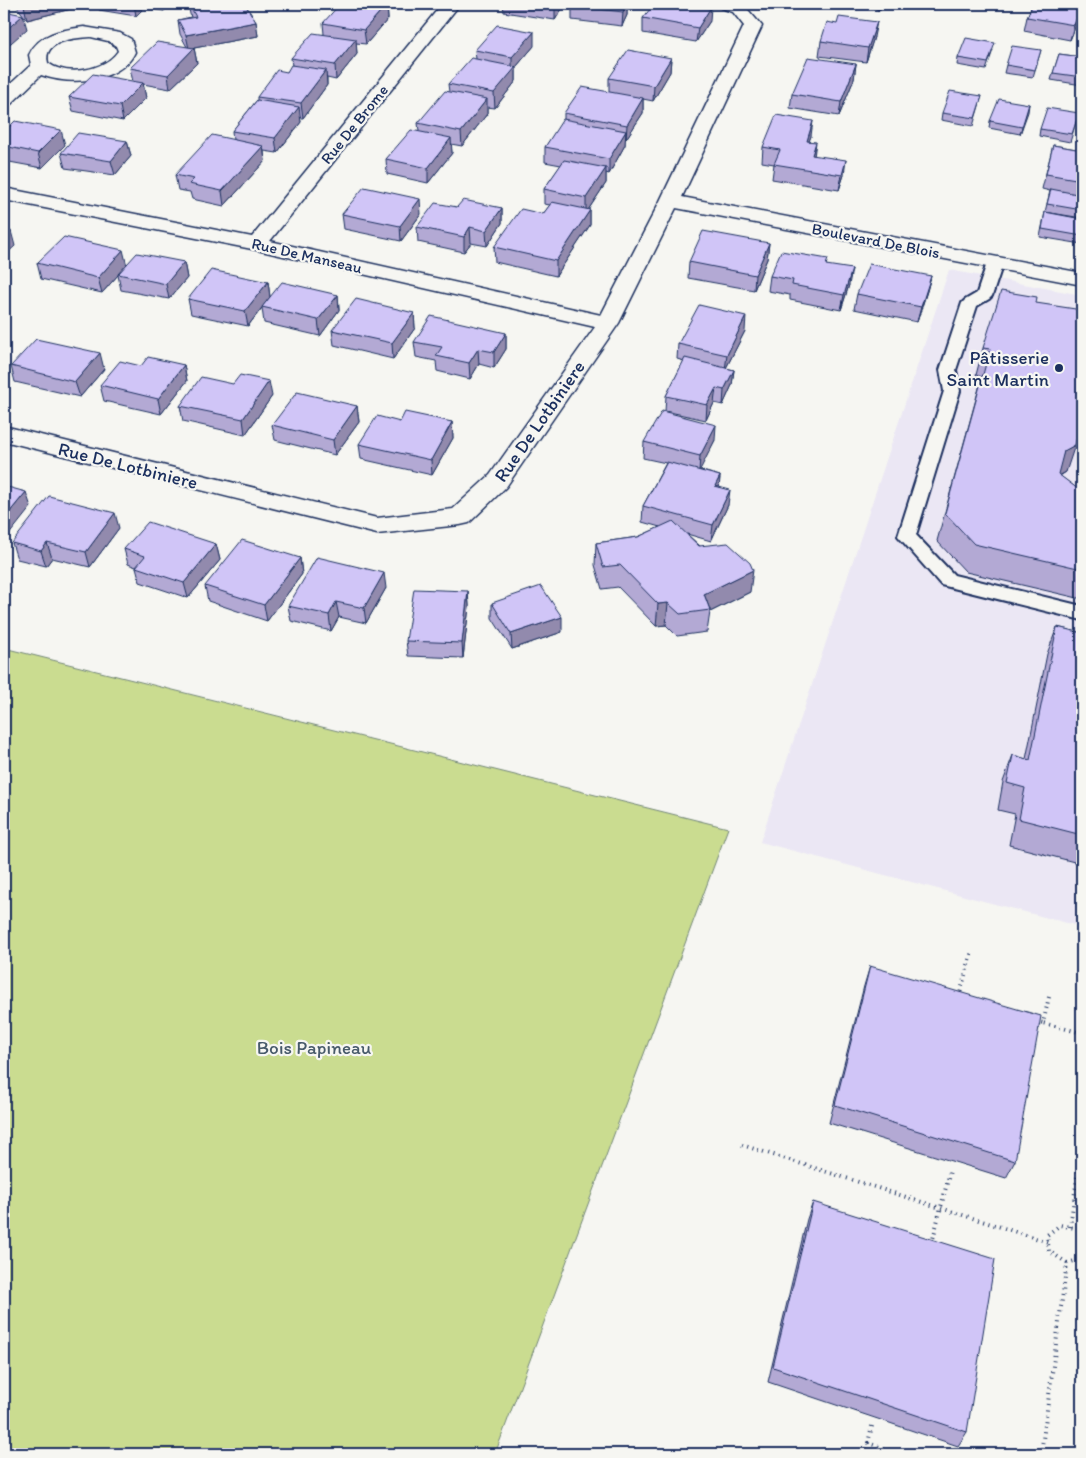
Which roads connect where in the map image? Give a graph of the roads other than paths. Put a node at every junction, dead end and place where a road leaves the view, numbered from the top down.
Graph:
1 (451, 4) edge
2 (733, 6) edge
3 (40, 66) dead end
4 (4, 100) edge
5 (4, 194) edge
6 (670, 201) junction
7 (257, 244) junction
8 (996, 263) junction
9 (1082, 279) edge
10 (608, 323) junction
11 (4, 434) edge
12 (1082, 613) edge

1 - 7 street, Rue De Brome
2 - 6 street, Rue De Lotbiniere
3 - 4 street
5 - 7 street, Rue De Manseau
6 - 8 street, Boulevard De Blois
6 - 10 street, Rue De Lotbiniere
7 - 10 street, Rue De Manseau
8 - 9 street, Boulevard De Blois
8 - 12 lane
10 - 11 street, Rue De Lotbiniere

